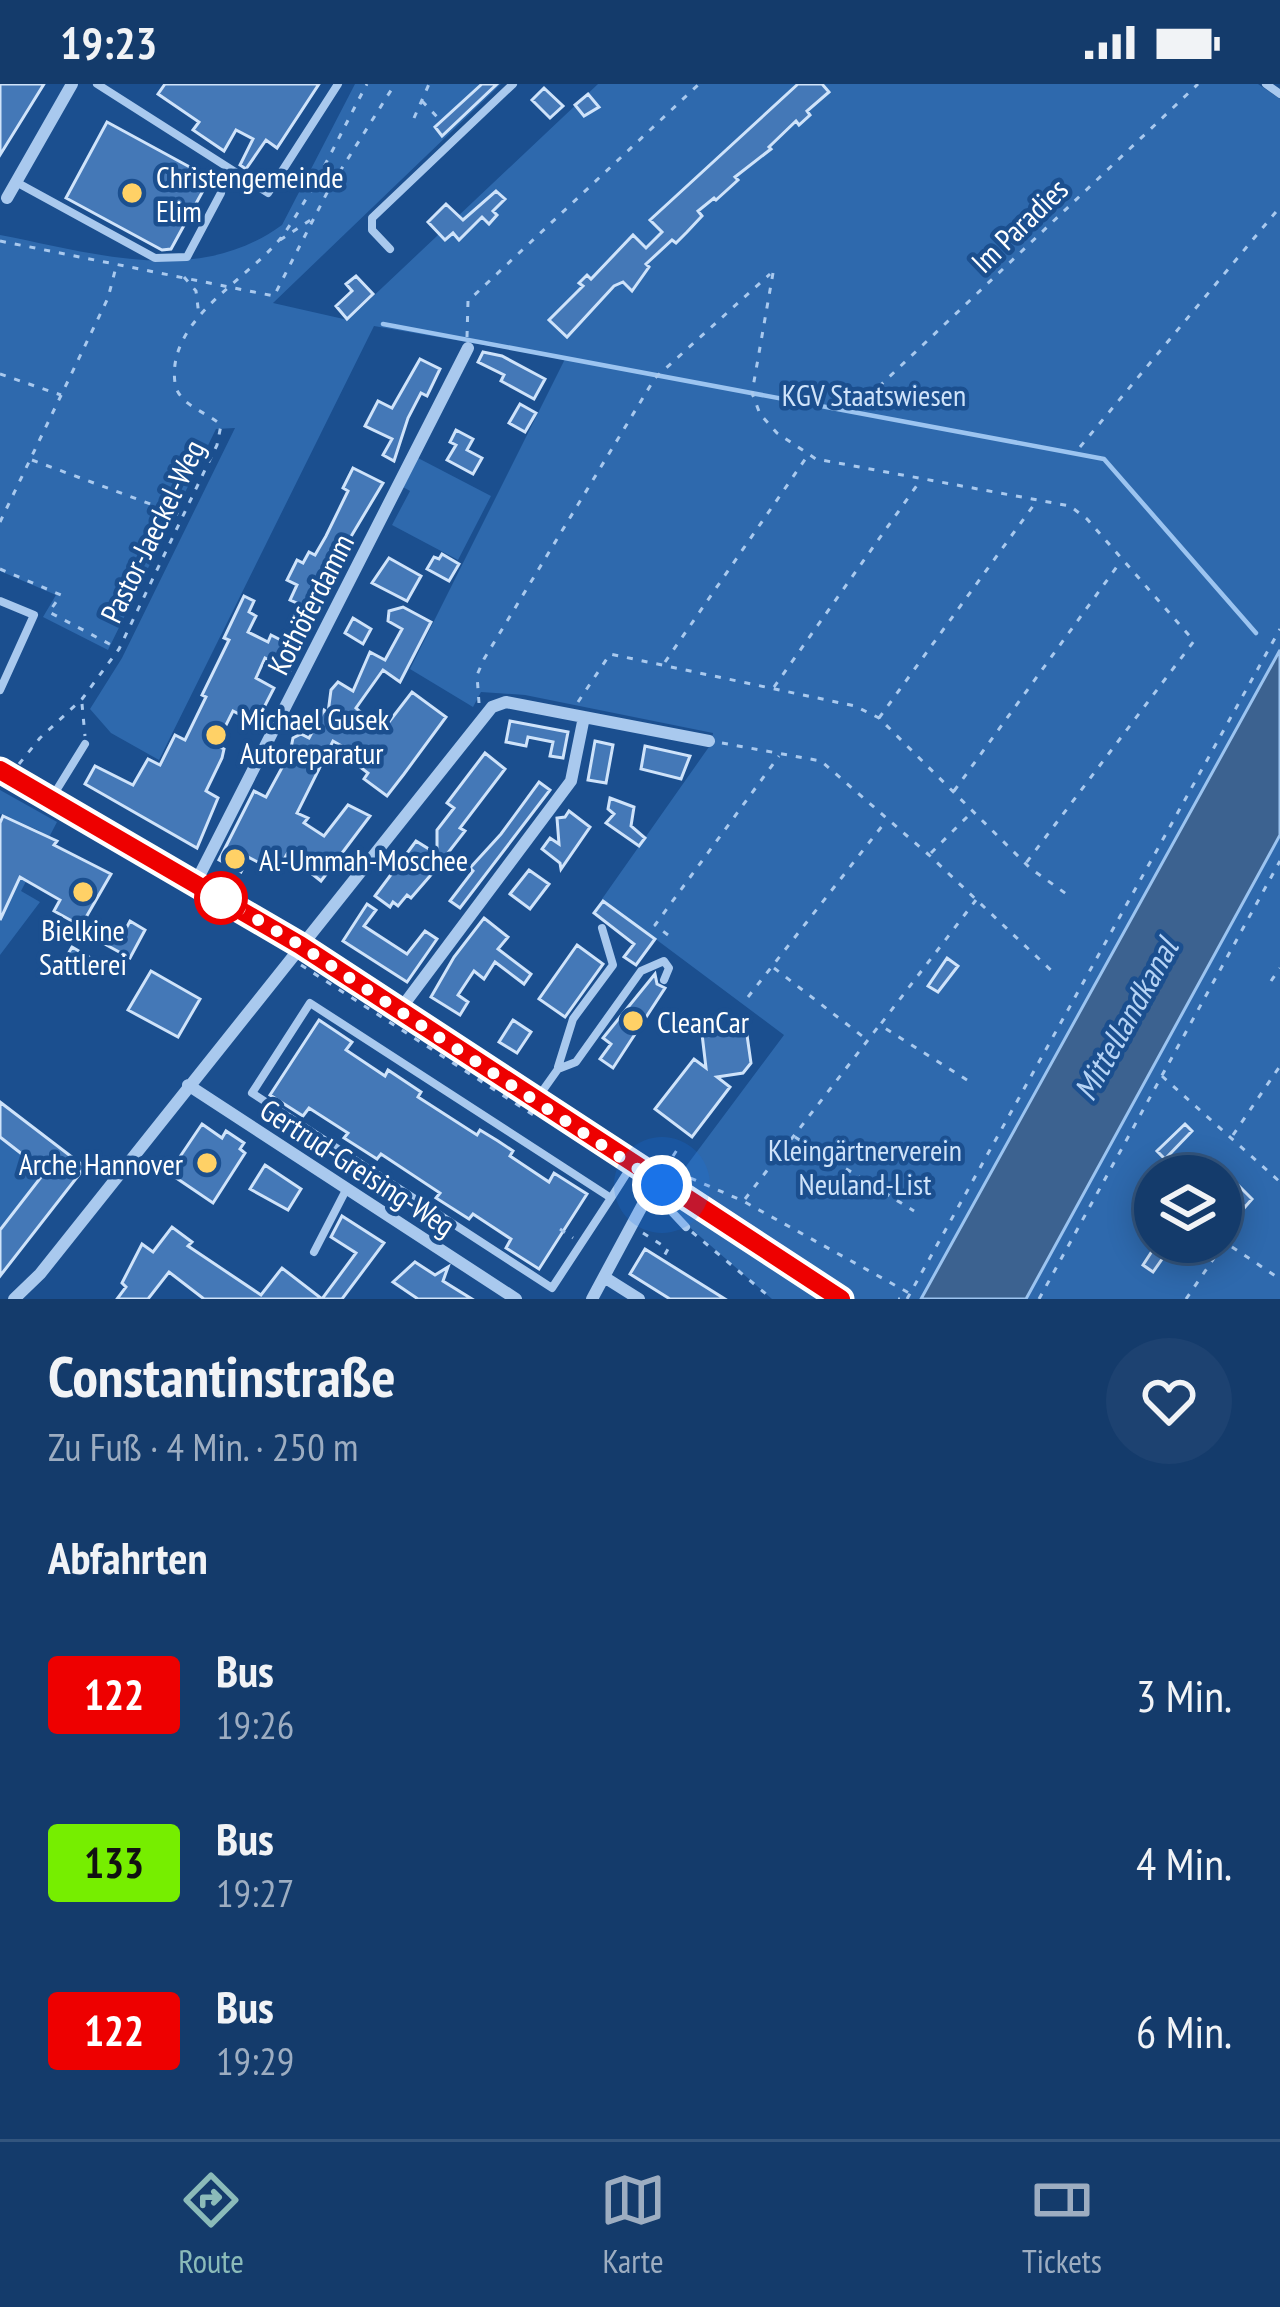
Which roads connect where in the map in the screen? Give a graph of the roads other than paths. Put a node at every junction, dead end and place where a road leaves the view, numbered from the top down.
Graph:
1 (72, 84) edge
2 (97, 84) edge
3 (338, 84) edge
4 (513, 84) edge
5 (1266, 84) edge
6 (1280, 94) edge
7 (16, 182) junction
8 (221, 193) dead end
9 (7, 198) dead end
10 (390, 250) dead end
11 (467, 343) road end
12 (0, 601) edge
13 (0, 690) edge
14 (578, 715) junction
15 (709, 741) road end
16 (85, 744) road end
17 (0, 770) edge
18 (51, 799) junction
19 (196, 882) junction
20 (602, 928) dead end
21 (300, 945) junction
22 (664, 980) dead end
23 (399, 1011) junction
24 (557, 1069) junction
25 (188, 1085) junction
26 (252, 1093) junction
27 (535, 1101) junction
28 (236, 1117) junction
29 (632, 1165) junction
30 (658, 1175) junction
31 (347, 1189) junction
32 (680, 1196) junction
33 (610, 1198) junction
34 (686, 1227) road end
35 (314, 1252) dead end
36 (604, 1277) junction
37 (504, 1294) edge
38 (14, 1299) edge
39 (516, 1299) edge
40 (592, 1299) edge
41 (639, 1299) edge
42 (842, 1299) edge

1 - 7 street
2 - 3 lane
4 - 10 lane
5 - 6 lane
7 - 8 lane
7 - 9 street
11 - 19 street, Kothöferdamm
12 - 13 lane
14 - 15 street
14 - 21 street
14 - 23 street
16 - 18 lane
17 - 18 street
18 - 19 street
19 - 21 street
20 - 24 lane
21 - 23 street
21 - 25 street
22 - 24 lane
23 - 27 street
24 - 27 lane
25 - 28 street, Gertrud-Greising-Weg
25 - 38 street
26 - 28 lane
26 - 33 lane
26 - 33 lane
27 - 29 street
28 - 31 street, Gertrud-Greising-Weg
29 - 30 street
29 - 33 lane
30 - 32 street
30 - 36 street
31 - 35 lane
31 - 37 street, Gertrud-Greising-Weg
32 - 34 lane
32 - 42 street
36 - 40 street
36 - 41 street
37 - 39 street, Gertrud-Greising-Weg

